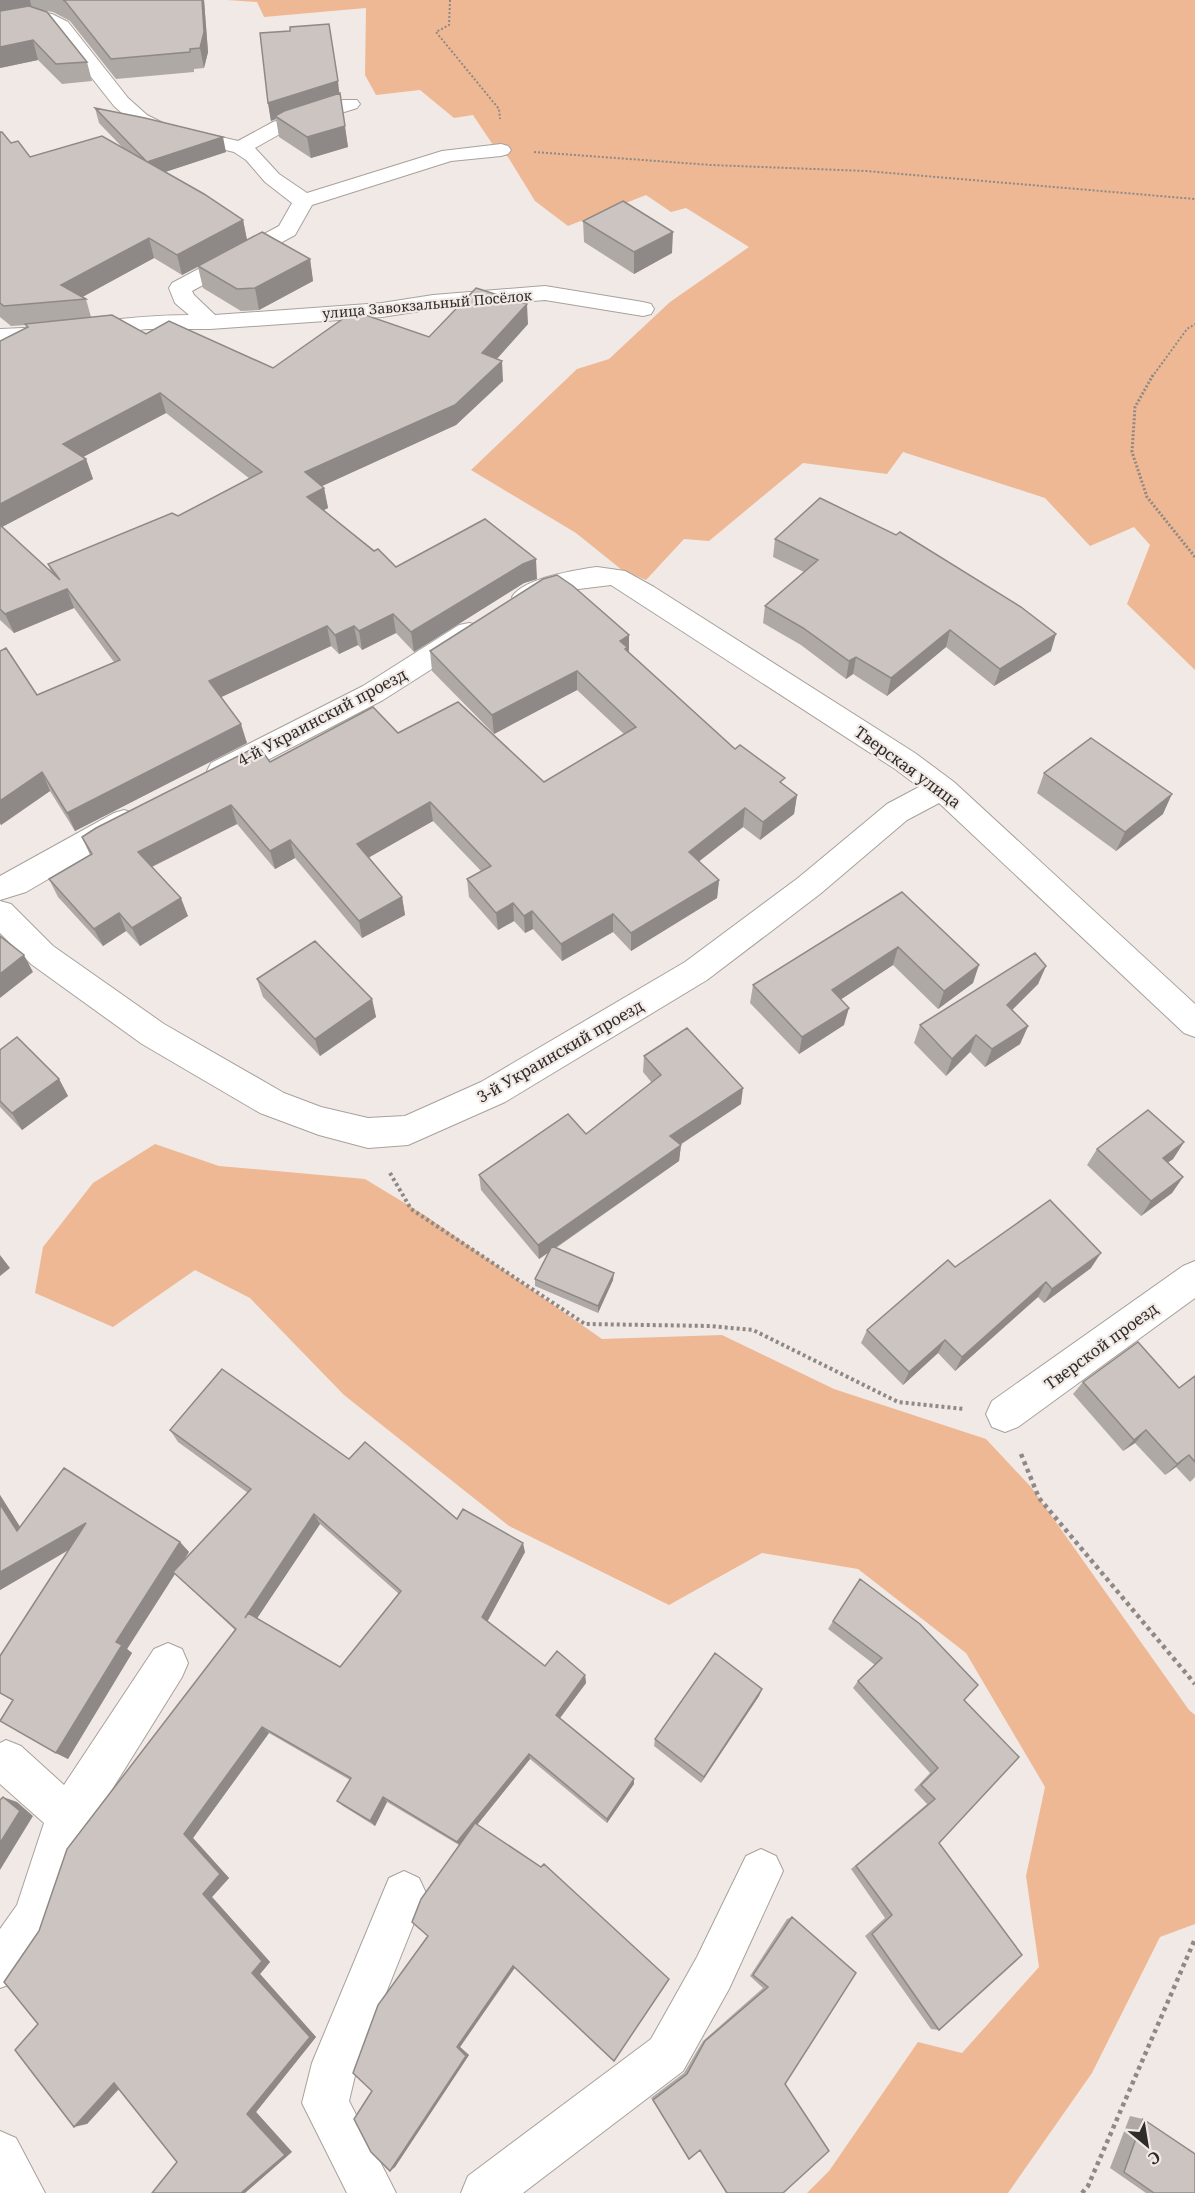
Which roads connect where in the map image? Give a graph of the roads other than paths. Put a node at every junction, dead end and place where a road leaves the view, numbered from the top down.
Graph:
1 (0, 24) edge
2 (350, 104) dead end
3 (241, 148) junction
4 (501, 150) road end
5 (304, 201) junction
6 (643, 309) dead end
7 (210, 322) junction
8 (0, 336) edge
9 (615, 576) joint
10 (197, 783) edge
11 (944, 790) junction
12 (145, 810) edge
13 (0, 888) edge
14 (0, 913) edge
15 (1195, 1024) edge
16 (1195, 1277) edge
17 (1005, 1414) road end
18 (168, 1664) dead end
19 (6, 1761) dead end
20 (67, 1816) junction
21 (761, 1871) dead end
22 (404, 1893) dead end
23 (0, 1966) edge
24 (0, 2154) edge
25 (21, 2193) edge
26 (372, 2193) edge
27 (485, 2193) edge

1 - 3 street
2 - 3 street
3 - 5 street
4 - 5 street
5 - 7 street
6 - 7 street, улица Завокзальный Посёлок
7 - 8 street, улица Завокзальный Посёлок
9 - 10 street, 4-й Украинский проезд
9 - 11 street, Тверская улица
11 - 14 street, 3-й Украинский проезд
11 - 15 street, Тверская улица
12 - 13 street
16 - 17 street, Тверской проезд
18 - 20 street
19 - 20 street
20 - 23 street
21 - 27 street
22 - 26 street
24 - 25 street

